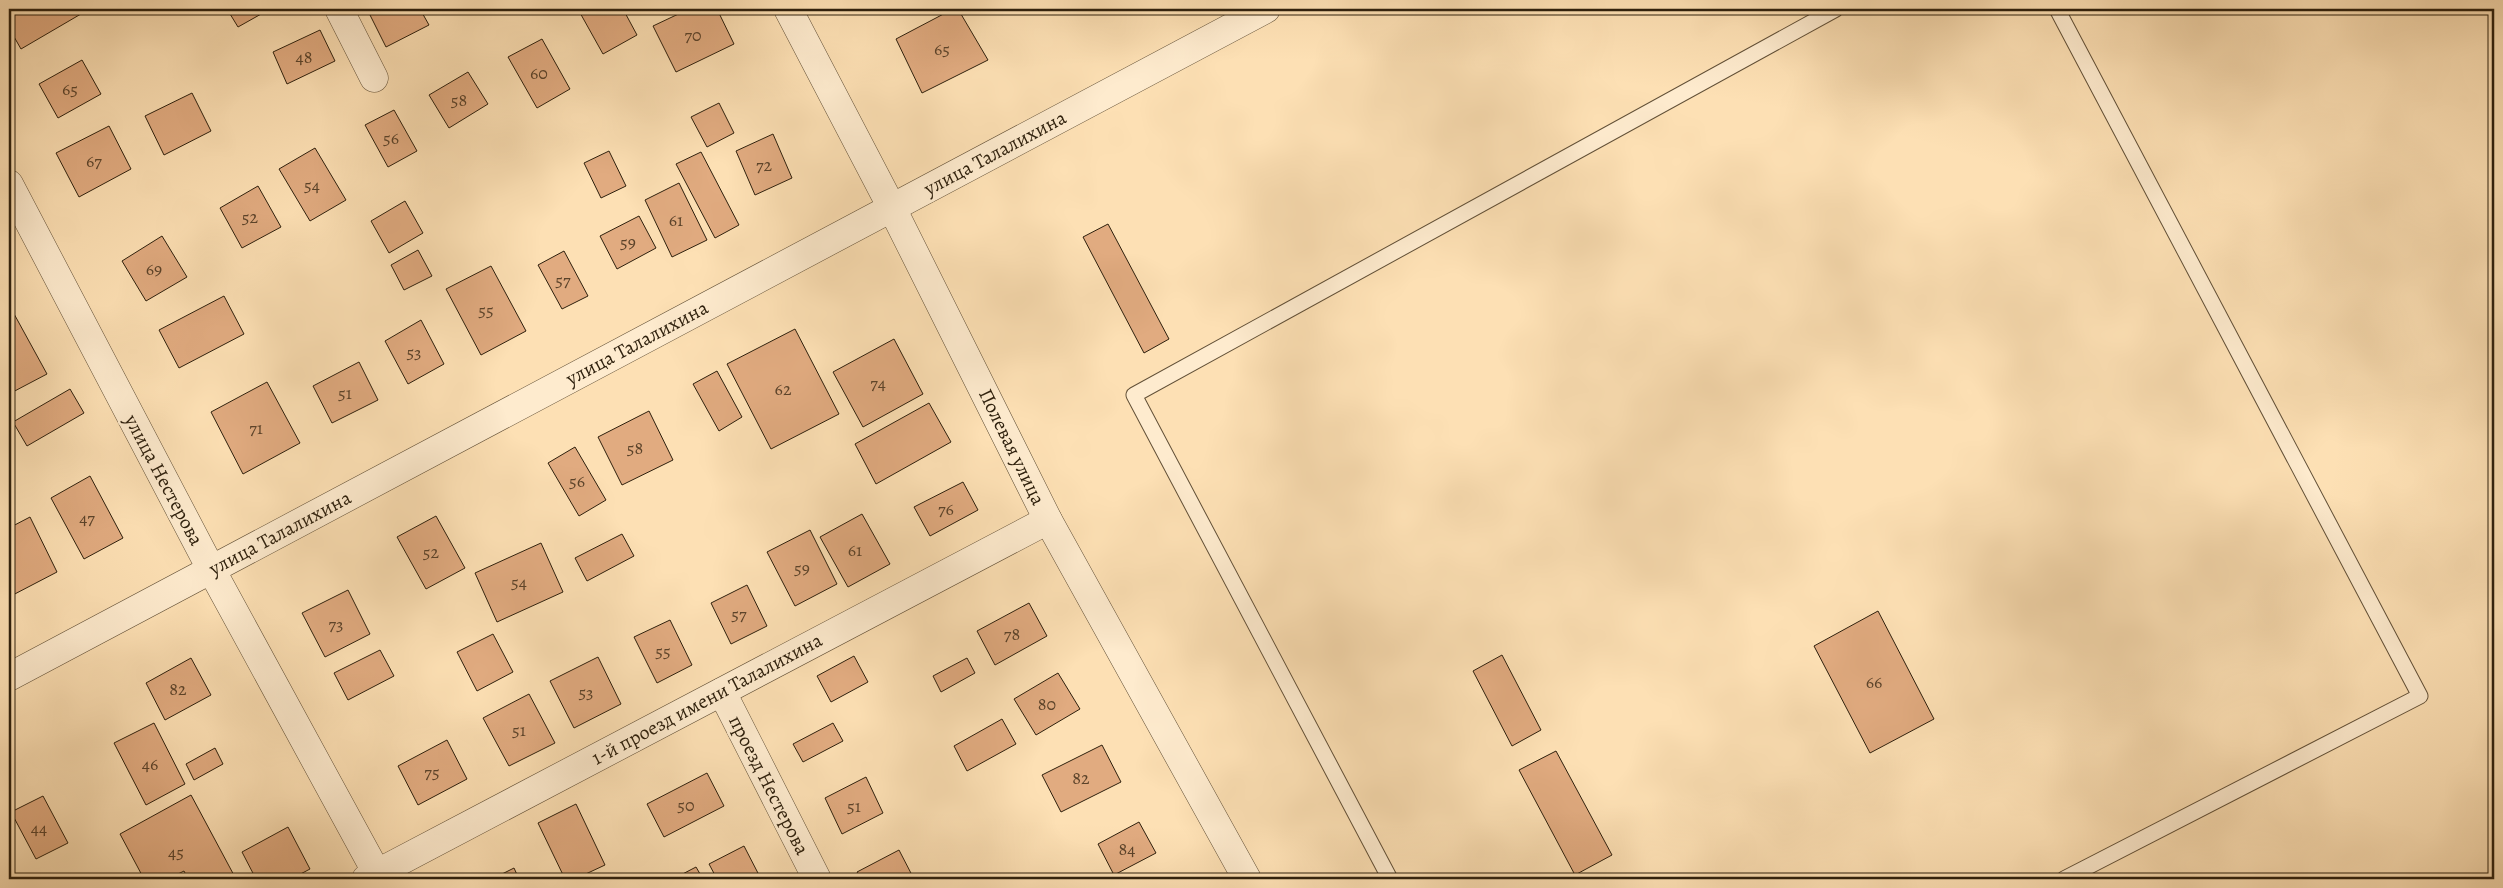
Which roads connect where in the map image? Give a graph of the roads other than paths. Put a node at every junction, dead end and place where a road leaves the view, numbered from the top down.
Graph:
1 (339, 9) edge
2 (788, 9) edge
3 (1266, 9) edge
4 (1836, 9) edge
5 (2056, 9) edge
6 (374, 78) dead end
7 (9, 184) edge
8 (892, 208) junction
9 (1048, 520) junction
10 (212, 569) junction
11 (9, 677) edge
12 (722, 692) junction
13 (375, 877) edge
14 (817, 879) edge
15 (1247, 879) edge
16 (1390, 879) edge
17 (2064, 879) edge

1 - 6 street
2 - 8 street, Полевая улица
3 - 8 street, улица Талалихина
4 - 16 lane
5 - 17 lane
7 - 10 street, улица Нестерова
8 - 9 street, Полевая улица
8 - 10 street, улица Талалихина
9 - 12 street, 1-й проезд имени Талалихина
9 - 15 street, Полевая улица
10 - 11 street, улица Талалихина
10 - 13 street, улица Нестерова
12 - 13 street, 1-й проезд имени Талалихина
12 - 14 street, проезд Нестерова

